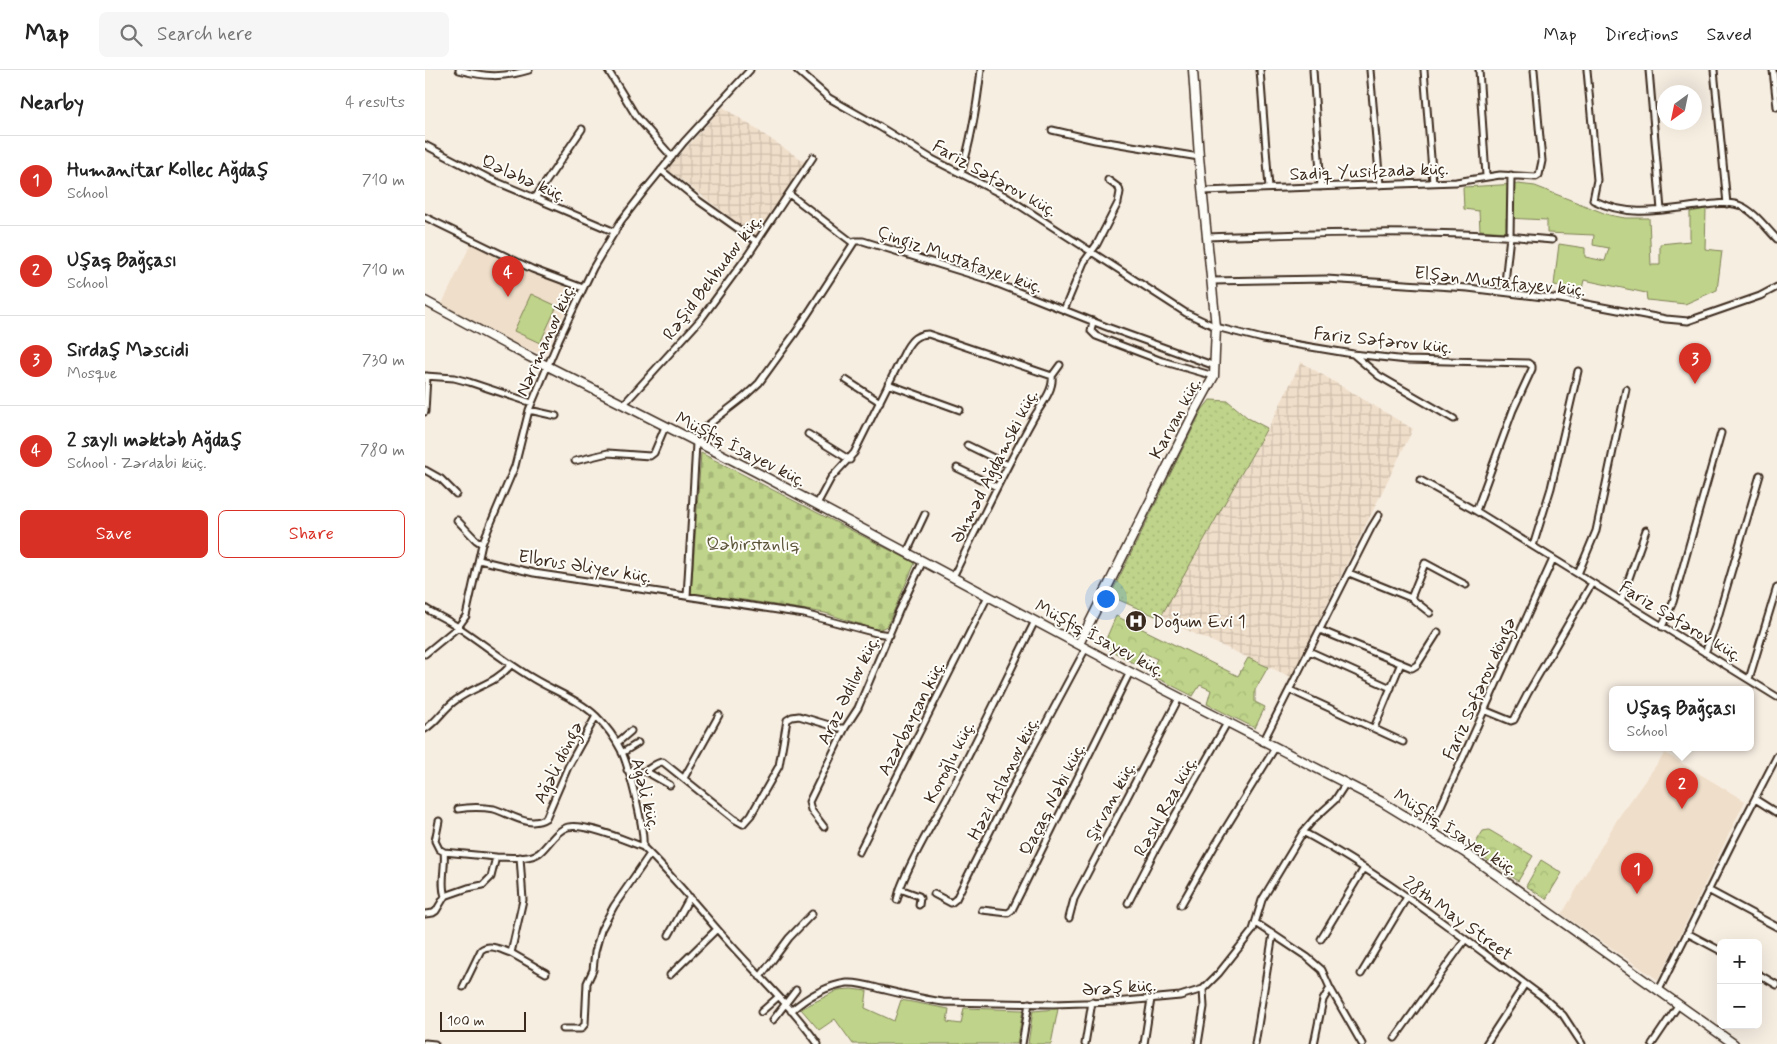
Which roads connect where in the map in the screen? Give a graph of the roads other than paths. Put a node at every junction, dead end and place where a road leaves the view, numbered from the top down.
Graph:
1 (459, 70) edge
2 (529, 70) edge
3 (608, 70) edge
4 (750, 70) edge
5 (797, 70) edge
6 (981, 70) edge
7 (1193, 70) edge
8 (1260, 70) edge
9 (1313, 70) edge
10 (1370, 70) edge
11 (1424, 70) edge
12 (1479, 70) edge
13 (1534, 70) edge
14 (1587, 70) edge
15 (1649, 70) edge
16 (1714, 70) edge
17 (1773, 70) edge
18 (1777, 107) edge
19 (582, 129) dead end
20 (1051, 130) dead end
21 (425, 145) edge
22 (671, 157) junction
23 (813, 157) dead end
24 (1199, 158) junction
25 (661, 170) junction
26 (961, 173) junction
27 (1511, 175) junction
28 (1486, 176) junction
29 (1109, 180) dead end
30 (1433, 183) junction
31 (1379, 185) junction
32 (1321, 187) junction
33 (1269, 188) junction
34 (1203, 190) junction
35 (789, 194) junction
36 (535, 198) junction
37 (1727, 204) junction
38 (1661, 210) junction
39 (425, 217) edge
40 (615, 232) junction
41 (1510, 236) junction
42 (1208, 237) junction
43 (1777, 239) edge
44 (1552, 240) dead end
45 (757, 242) junction
46 (853, 243) junction
47 (1092, 251) junction
48 (1212, 281) junction
49 (583, 288) junction
50 (1777, 288) edge
51 (1504, 292) junction
52 (425, 301) edge
53 (1064, 310) junction
54 (1093, 322) junction
55 (1216, 327) junction
56 (1353, 354) junction
57 (1059, 365) dead end
58 (547, 366) junction
59 (1215, 366) junction
60 (1578, 371) dead end
61 (426, 376) edge
62 (1052, 376) junction
63 (1214, 376) junction
64 (846, 380) dead end
65 (889, 384) junction
66 (1626, 389) dead end
67 (880, 402) junction
68 (532, 403) junction
69 (623, 406) junction
70 (529, 410) junction
71 (960, 410) dead end
72 (425, 412) edge
73 (556, 416) dead end
74 (1454, 420) dead end
75 (665, 427) junction
76 (1721, 433) dead end
77 (809, 434) dead end
78 (696, 443) junction
79 (967, 445) dead end
80 (850, 460) junction
81 (575, 461) dead end
82 (1008, 465) junction
83 (957, 468) dead end
84 (425, 470) edge
85 (1760, 476) dead end
86 (1420, 480) dead end
87 (997, 487) junction
88 (455, 494) dead end
89 (817, 504) junction
90 (1476, 511) junction
91 (925, 514) dead end
92 (1379, 515) dead end
93 (457, 520) dead end
94 (1646, 530) dead end
95 (482, 544) junction
96 (1533, 546) junction
97 (907, 552) junction
98 (1553, 558) junction
99 (479, 560) junction
100 (923, 561) junction
101 (1349, 573) junction
102 (1579, 574) junction
103 (953, 577) junction
104 (1592, 583) junction
105 (1466, 585) dead end
106 (1777, 587) edge
107 (687, 596) junction
108 (988, 596) junction
109 (1411, 598) junction
110 (1621, 601) junction
111 (425, 608) edge
112 (1430, 613) dead end
113 (1035, 620) junction
114 (458, 627) junction
115 (1662, 627) junction
116 (1320, 630) junction
117 (1438, 632) dead end
118 (889, 635) junction
119 (1083, 646) junction
120 (1309, 652) junction
121 (1705, 653) junction
122 (425, 654) edge
123 (1401, 663) junction
124 (511, 665) junction
125 (1130, 672) junction
126 (1749, 679) junction
127 (1391, 688) junction
128 (1289, 690) junction
129 (1777, 697) edge
130 (1179, 698) junction
131 (1484, 710) junction
132 (719, 715) dead end
133 (596, 716) junction
134 (1227, 723) junction
135 (845, 728) junction
136 (1374, 728) junction
137 (425, 729) edge
138 (631, 731) dead end
139 (1263, 742) junction
140 (1403, 742) dead end
141 (617, 743) junction
142 (638, 743) dead end
143 (1275, 748) junction
144 (622, 753) junction
145 (1777, 756) edge
146 (627, 770) junction
147 (645, 771) junction
148 (684, 778) junction
149 (1346, 783) junction
150 (670, 785) dead end
151 (1755, 800) junction
152 (458, 809) dead end
153 (1777, 813) edge
154 (439, 821) dead end
155 (824, 827) dead end
156 (1430, 830) junction
157 (1303, 832) junction
158 (643, 847) junction
159 (444, 852) junction
160 (859, 852) dead end
161 (651, 854) junction
162 (496, 857) junction
163 (519, 857) junction
164 (1363, 868) junction
165 (900, 889) junction
166 (1708, 890) junction
167 (934, 894) dead end
168 (445, 896) junction
169 (1407, 897) junction
170 (690, 898) junction
171 (897, 900) dead end
172 (1128, 903) dead end
173 (919, 905) dead end
174 (1181, 905) dead end
175 (982, 910) dead end
176 (425, 914) edge
177 (812, 914) dead end
178 (1069, 918) dead end
179 (1255, 923) junction
180 (1777, 927) edge
181 (717, 929) junction
182 (1687, 933) junction
183 (1273, 934) junction
184 (669, 935) dead end
185 (1321, 939) dead end
186 (1465, 940) junction
187 (1717, 949) edge
188 (511, 953) junction
189 (545, 973) dead end
190 (1361, 974) dead end
191 (670, 975) dead end
192 (1762, 976) edge
193 (760, 977) junction
194 (1525, 984) junction
195 (1777, 985) edge
196 (463, 986) dead end
197 (1330, 988) junction
198 (1203, 989) junction
199 (795, 990) dead end
200 (1659, 990) junction
201 (778, 996) junction
202 (1151, 999) junction
203 (1092, 1002) junction
204 (785, 1003) junction
205 (1029, 1003) junction
206 (1679, 1004) junction
207 (791, 1011) junction
208 (761, 1012) dead end
209 (773, 1020) dead end
210 (563, 1029) dead end
211 (1395, 1038) dead end
212 (425, 1043) edge
213 (435, 1044) edge
214 (818, 1044) edge
215 (1022, 1044) edge
216 (1085, 1044) edge
217 (1144, 1044) edge
218 (1199, 1044) edge
219 (1255, 1044) edge
220 (1314, 1044) edge
221 (1362, 1044) edge
222 (1486, 1044) edge
223 (1582, 1044) edge
224 (1652, 1044) edge
225 (1734, 1044) edge

1 - 2 street
3 - 22 street
4 - 22 street, Nərimanov küç.
5 - 26 street, Fariz Səfərov küç.
6 - 26 street
7 - 24 street, Karvan küç.
8 - 33 street
9 - 32 street
10 - 31 street
11 - 30 street
12 - 28 street
13 - 27 street, Sadiq Yusifzadə küç.
14 - 38 street
15 - 38 street
16 - 37 street
17 - 18 street
19 - 36 street
20 - 24 street
21 - 36 street, Qələbə küç.
22 - 25 street, Nərimanov küç.
23 - 35 street, Rəşid Behbudov küç.
24 - 34 street, Karvan küç.
25 - 40 street, Nərimanov küç.
25 - 45 street
26 - 47 street, Fariz Səfərov küç.
27 - 28 street, Sadiq Yusifzadə küç.
27 - 41 street
28 - 30 street, Sadiq Yusifzadə küç.
29 - 47 street
30 - 31 street, Sadiq Yusifzadə küç.
31 - 32 street, Sadiq Yusifzadə küç.
32 - 33 street, Sadiq Yusifzadə küç.
33 - 34 street, Sadiq Yusifzadə küç.
34 - 42 street, Karvan küç.
35 - 45 street, Rəşid Behbudov küç.
35 - 46 street
36 - 40 street, Qələbə küç.
37 - 38 street
37 - 43 street
39 - 49 street
40 - 49 street, Nərimanov küç.
41 - 42 street
41 - 44 street
41 - 51 street
42 - 48 street, Karvan küç.
45 - 69 street, Rəşid Behbudov küç.
46 - 53 street, Çingiz Mustafayev küç.
46 - 78 street, Çingiz Mustafayev küç.
47 - 53 street
47 - 55 street, Fariz Səfərov küç.
48 - 51 street, Elşən Mustafayev küç.
48 - 55 street, Karvan küç.
49 - 58 street, Nərimanov küç.
50 - 51 street, Elşən Mustafayev küç.
52 - 58 street, Müşfiq İsayev küç.
53 - 54 street, Çingiz Mustafayev küç.
54 - 59 street, Çingiz Mustafayev küç.
54 - 63 street
55 - 56 street, Fariz Səfərov küç.
55 - 59 street, Karvan küç.
56 - 74 street
56 - 90 street, Fariz Səfərov küç.
57 - 62 street
58 - 68 street, Nərimanov küç.
58 - 69 street, Müşfiq İsayev küç.
59 - 63 street, Karvan küç.
60 - 96 street
61 - 68 street
61 - 72 street
62 - 65 street, Əhməd Ağdamski küç.
62 - 82 street, Əhməd Ağdamski küç.
63 - 119 street, Karvan küç.
64 - 67 street
65 - 67 street, Əhməd Ağdamski küç.
65 - 71 street
66 - 102 street
67 - 80 street, Əhməd Ağdamski küç.
68 - 70 street, Nərimanov küç.
69 - 75 street, Müşfiq İsayev küç.
70 - 73 street
70 - 95 street, Nərimanov küç.
75 - 78 street, Müşfiq İsayev küç.
75 - 81 street
76 - 115 street
77 - 80 street
78 - 89 street, Müşfiq İsayev küç.
78 - 107 street
79 - 82 street
80 - 89 street, Əhməd Ağdamski küç.
82 - 87 street, Əhməd Ağdamski küç.
83 - 87 street
84 - 88 street
85 - 121 street
86 - 90 street
87 - 103 street, Əhməd Ağdamski küç.
89 - 97 street, Müşfiq İsayev küç.
90 - 96 street, Fariz Səfərov küç.
91 - 97 street
92 - 101 street
93 - 95 street
94 - 110 street
95 - 99 street, Nərimanov küç.
96 - 98 street, Fariz Səfərov küç.
97 - 100 street, Müşfiq İsayev küç.
98 - 102 street, Fariz Səfərov küç.
98 - 131 street, Fariz Səfərov döngə
99 - 107 street, Elbrus Əliyev küç.
99 - 114 street, Nərimanov küç.
100 - 103 street, Müşfiq İsayev küç.
100 - 118 street, Araz Ədilov küç.
101 - 109 street
101 - 116 street
102 - 104 street, Fariz Səfərov küç.
103 - 108 street, Müşfiq İsayev küç.
104 - 110 street, Fariz Səfərov küç.
104 - 131 street
105 - 109 street
106 - 126 street
107 - 118 street, Elbrus Əliyev küç.
108 - 113 street, Müşfiq İsayev küç.
108 - 160 street, Azərbaycan küç.
109 - 112 street
110 - 115 street, Fariz Səfərov küç.
111 - 114 street
113 - 119 street, Müşfiq İsayev küç.
113 - 165 street, Koroğlu küç.
114 - 122 street
114 - 124 street, Ağəli küç.
115 - 121 street, Fariz Səfərov küç.
116 - 120 street
116 - 123 street
117 - 123 street
118 - 135 street, Araz Ədilov küç.
119 - 125 street, Müşfiq İsayev küç.
119 - 167 street, Həzi Aslanov küç.
120 - 127 street
120 - 128 street
121 - 126 street, Fariz Səfərov küç.
123 - 127 street
124 - 133 street, Ağəli küç.
124 - 137 street
125 - 130 street, Müşfiq İsayev küç.
125 - 175 street, Qaçaq Nəbi küç.
126 - 129 street, Fariz Səfərov küç.
127 - 136 street
128 - 136 street
128 - 139 street
130 - 134 street, Müşfiq İsayev küç.
130 - 178 street, Şirvan küç.
131 - 156 street, Fariz Səfərov döngə
132 - 148 street
133 - 141 street, Ağəli küç.
133 - 152 street, Ağəli döngə
134 - 139 street, Müşfiq İsayev küç.
134 - 172 street, Rəsul Rza küç.
135 - 148 street
135 - 155 street, Araz Ədilov küç.
136 - 140 street
138 - 141 street
139 - 143 street, Müşfiq İsayev küç.
141 - 144 street, Ağəli küç.
142 - 144 street
143 - 149 street, Müşfiq İsayev küç.
143 - 174 street
144 - 146 street, Ağəli küç.
145 - 151 street
146 - 147 street
146 - 158 street, Ağəli küç.
147 - 148 street
147 - 150 street
149 - 156 street, Müşfiq İsayev küç.
149 - 157 street, Ərəş küç.
151 - 153 street
151 - 166 street
154 - 159 street
156 - 200 street, Müşfiq İsayev küç.
157 - 164 street, 28th May Street
157 - 179 street, Ərəş küç.
158 - 161 street, Ağəli küç.
158 - 163 street
159 - 162 street
159 - 168 street
161 - 170 street, Ağəli küç.
161 - 210 street
162 - 163 street
162 - 168 street
163 - 188 street
164 - 169 street, 28th May Street
164 - 185 street
165 - 171 street, Koroğlu küç.
165 - 173 street
166 - 180 street
166 - 182 street
168 - 176 street
169 - 186 street, 28th May Street
169 - 190 street
170 - 181 street, Ağəli küç.
170 - 184 street
177 - 193 street
179 - 183 street
179 - 198 street, Ərəş küç.
181 - 191 street
181 - 193 street, Ağəli küç.
182 - 187 street
182 - 200 street
183 - 197 street
183 - 219 street
186 - 194 street, 28th May Street
186 - 211 street
188 - 189 street
188 - 196 street
192 - 195 street
193 - 201 street, Ağəli küç.
194 - 222 street
194 - 223 street, 28th May Street
197 - 220 street
197 - 221 street
198 - 202 street, Ərəş küç.
198 - 218 street
199 - 204 street
200 - 206 street, Müşfiq İsayev küç.
201 - 204 street, Ağəli küç.
201 - 208 street
202 - 203 street, Ərəş küç.
202 - 217 street
203 - 205 street, Ərəş küç.
203 - 216 street
204 - 207 street, Ağəli küç.
204 - 209 street
205 - 207 street, Ərəş küç.
205 - 215 street
206 - 224 street
206 - 225 street, Müşfiq İsayev küç.
207 - 214 street, Ağəli küç.
212 - 213 street

